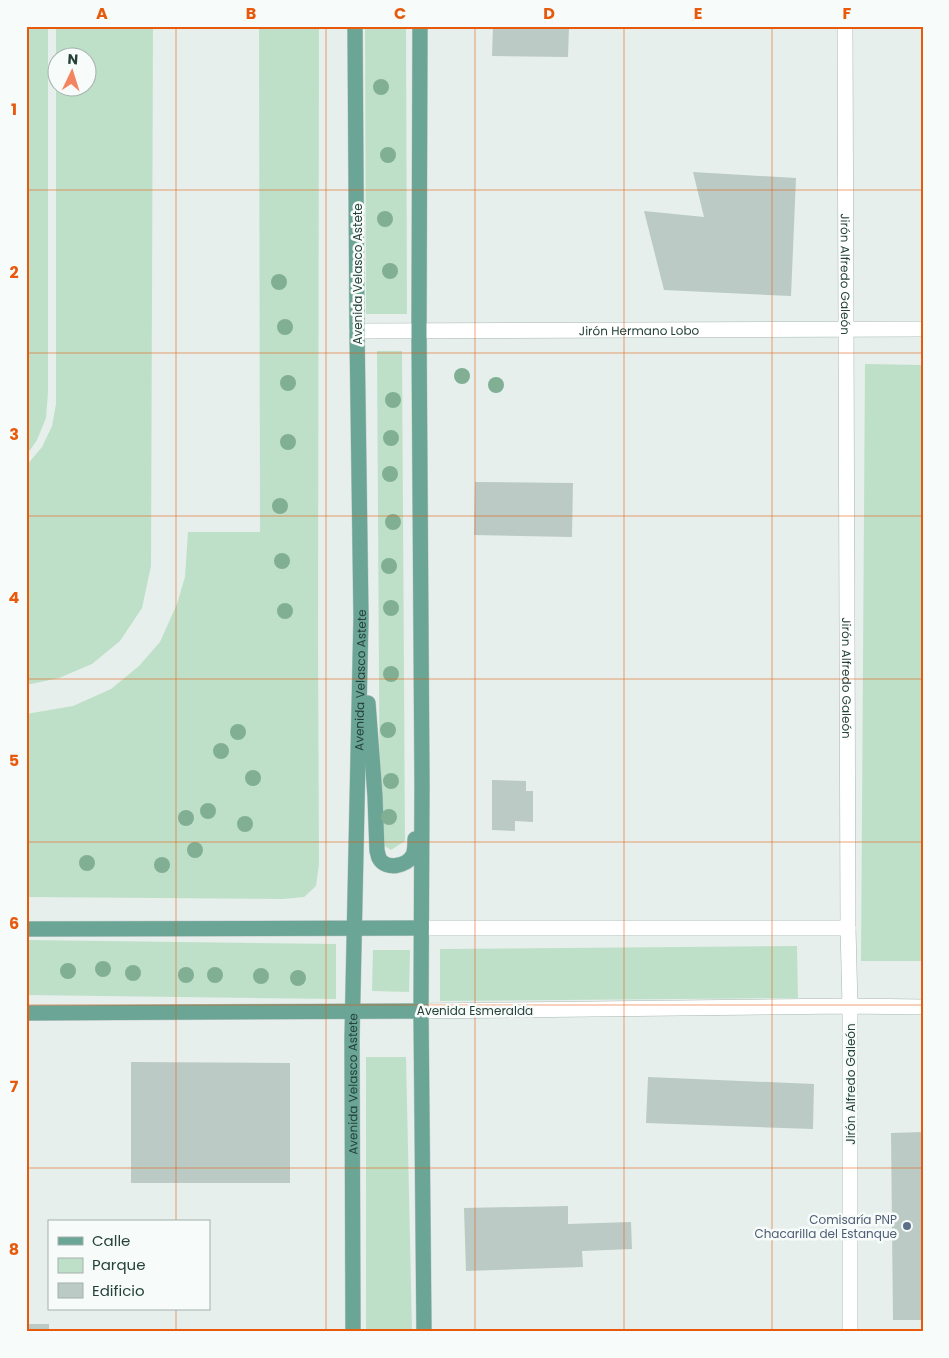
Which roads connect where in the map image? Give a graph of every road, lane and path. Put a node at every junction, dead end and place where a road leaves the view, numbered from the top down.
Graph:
1 (355, 26) edge
2 (420, 26) edge
3 (845, 26) edge
4 (923, 329) edge
5 (846, 330) junction
6 (357, 331) junction
7 (419, 331) junction
8 (361, 617) junction
9 (422, 784) junction
10 (421, 928) junction
11 (848, 928) junction
12 (26, 929) edge
13 (354, 929) junction
14 (850, 1006) junction
15 (923, 1007) edge
16 (421, 1010) junction
17 (353, 1011) junction
18 (26, 1013) edge
19 (353, 1332) edge
20 (424, 1332) edge
21 (850, 1332) edge

1 - 6 main road, Avenida Velasco Astete
2 - 7 main road
3 - 5 street, Jirón Alfredo Galeón
4 - 5 street, Jirón Hermano Lobo
5 - 7 street, Jirón Hermano Lobo
5 - 11 street, Jirón Alfredo Galeón
6 - 7 street, Jirón Hermano Lobo
6 - 8 main road, Avenida Velasco Astete
7 - 9 main road
8 - 9 main road
8 - 13 main road, Avenida Velasco Astete
9 - 10 main road
10 - 11 street
10 - 13 main road
10 - 16 main road
11 - 14 street, Jirón Alfredo Galeón
12 - 13 main road
13 - 17 main road, Avenida Velasco Astete
14 - 15 street, Avenida Esmeralda
14 - 16 street, Avenida Esmeralda
14 - 21 street, Jirón Alfredo Galeón
16 - 17 main road, Avenida Esmeralda
16 - 20 main road
17 - 18 main road, Avenida Esmeralda
17 - 19 main road, Avenida Velasco Astete

